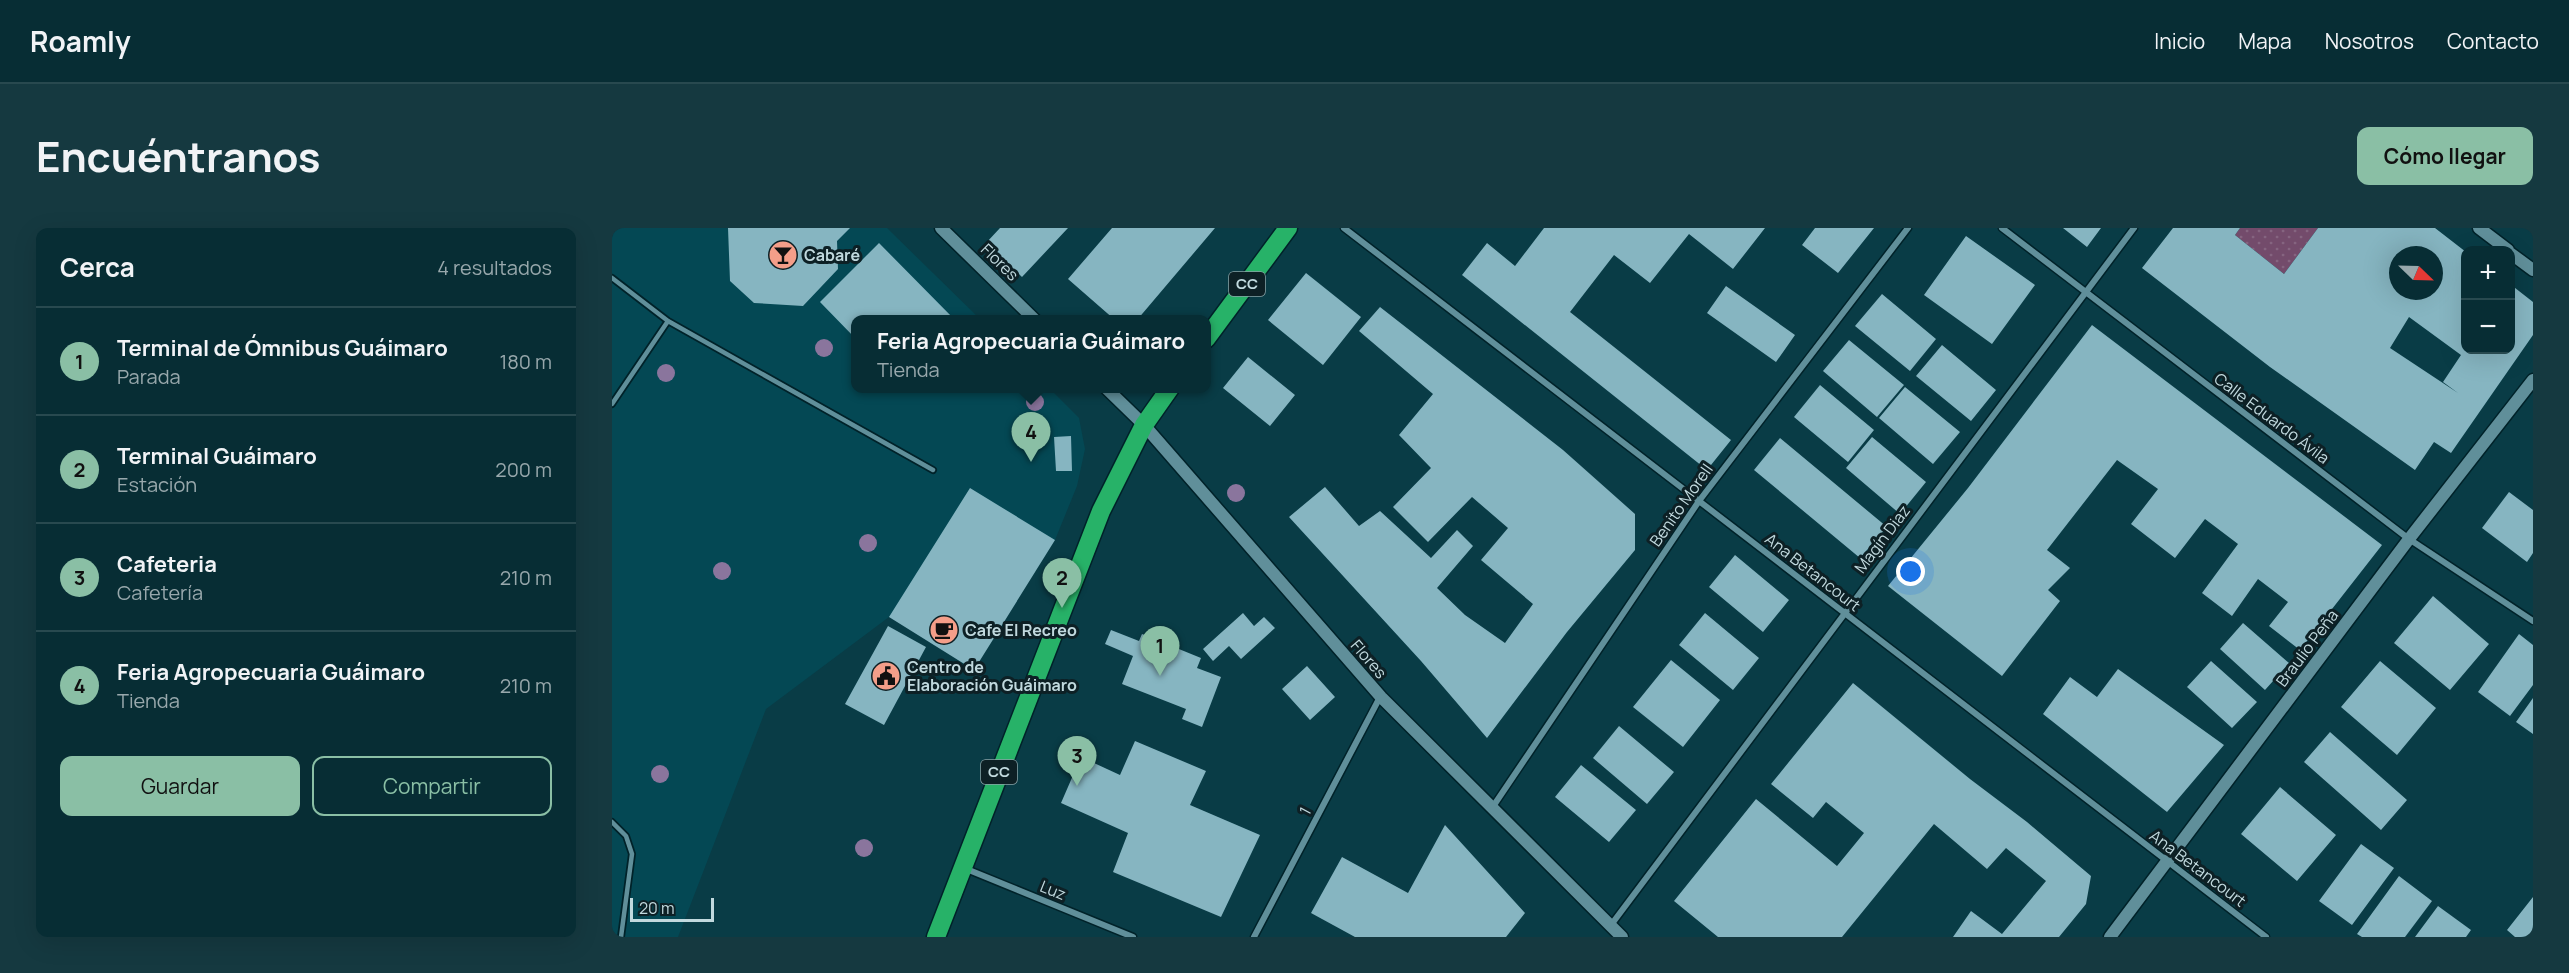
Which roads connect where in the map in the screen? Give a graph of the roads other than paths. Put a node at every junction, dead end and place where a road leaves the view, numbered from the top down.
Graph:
1 (941, 228) edge
2 (1288, 228) edge
3 (1344, 228) edge
4 (1908, 228) edge
5 (2002, 228) edge
6 (2134, 228) edge
7 (2479, 228) edge
8 (2502, 246) edge
9 (2515, 256) edge
10 (2533, 270) edge
11 (612, 278) edge
12 (2084, 292) junction
13 (1030, 315) edge
14 (668, 321) junction
15 (1211, 332) edge
16 (2533, 380) edge
17 (1111, 393) edge
18 (1166, 393) edge
19 (612, 404) edge
20 (1144, 425) junction
21 (933, 470) dead end
22 (1699, 501) junction
23 (2409, 539) junction
24 (1844, 612) junction
25 (2533, 621) edge
26 (1381, 697) junction
27 (1491, 809) junction
28 (612, 822) edge
29 (2167, 862) junction
30 (962, 867) junction
31 (1611, 925) junction
32 (621, 937) edge
33 (936, 937) edge
34 (1133, 937) edge
35 (1254, 937) edge
36 (1622, 937) edge
37 (2110, 937) edge
38 (2266, 937) edge

1 - 13 street, Flores
2 - 15 highway, CC
3 - 22 street, Ana Betancourt
4 - 22 street, Benito Morell
5 - 12 street, Calle Eduardo Ávila
6 - 12 street, Magín Diaz
7 - 8 street
9 - 10 street
11 - 14 lane
12 - 23 street, Calle Eduardo Ávila
12 - 24 street, Magín Diaz
14 - 19 lane
14 - 21 lane
16 - 23 street, Braulio Peña
17 - 20 street, Flores
18 - 20 highway, CC
20 - 26 street, Flores
20 - 30 highway, CC
22 - 24 street, Ana Betancourt
22 - 27 street, Benito Morell
23 - 25 street, Calle Eduardo Ávila
23 - 29 street, Braulio Peña
24 - 29 street, Ana Betancourt
24 - 31 street, Magín Diaz
26 - 27 street, Flores
26 - 35 street, 1
27 - 31 street, Flores
28 - 32 lane
29 - 37 street, Braulio Peña
29 - 38 street, Ana Betancourt
30 - 33 highway, CC
30 - 34 street, Luz
31 - 36 street, Flores

